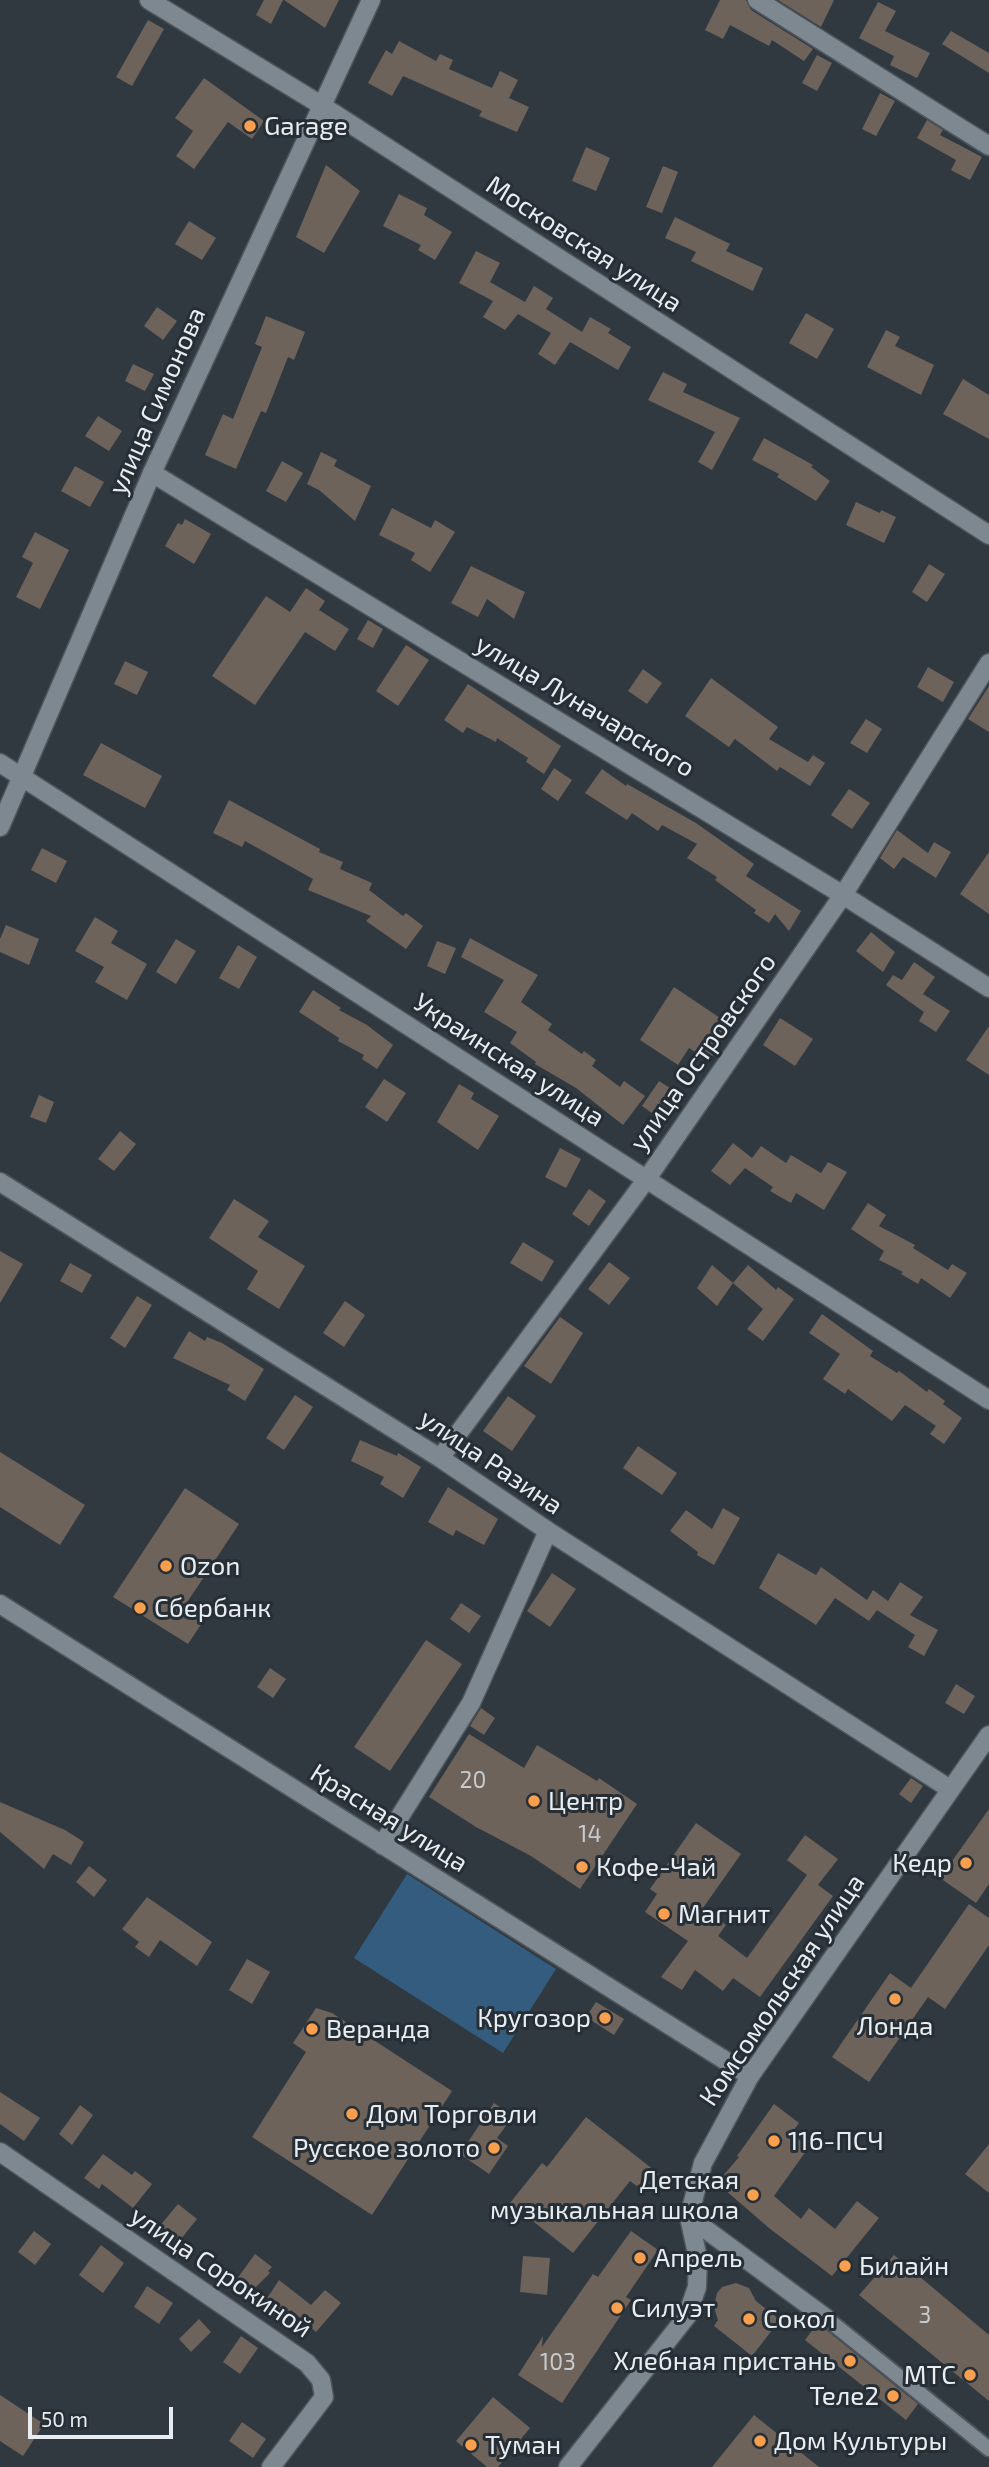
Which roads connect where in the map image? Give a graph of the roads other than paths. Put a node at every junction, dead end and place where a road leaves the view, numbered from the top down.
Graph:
1 (149, 0) edge
2 (371, 0) edge
3 (757, 0) edge
4 (321, 105) junction
5 (989, 146) edge
6 (152, 473) junction
7 (989, 535) edge
8 (989, 663) edge
9 (0, 764) edge
10 (23, 777) junction
11 (0, 827) edge
12 (844, 895) junction
13 (989, 988) edge
14 (646, 1180) junction
15 (0, 1182) edge
16 (989, 1399) edge
17 (440, 1458) junction
18 (548, 1531) junction
19 (0, 1604) edge
20 (989, 1735) edge
21 (950, 1789) junction
22 (382, 1845) junction
23 (750, 2076) junction
24 (0, 2152) edge
25 (689, 2217) junction
26 (826, 2318) joint
27 (989, 2449) edge
28 (271, 2467) edge
29 (569, 2467) edge

1 - 4 street, Московская улица
2 - 4 street, улица Симонова
3 - 5 street
4 - 6 street, улица Симонова
4 - 7 street, Московская улица
6 - 10 street, улица Симонова
6 - 12 street, улица Луначарского
8 - 12 street, улица Островского
9 - 10 street, Украинская улица
10 - 11 street, улица Симонова
10 - 14 street, Украинская улица
12 - 13 street, улица Луначарского
12 - 14 street, улица Островского
14 - 16 street, Украинская улица
14 - 17 street, улица Островского
15 - 17 street, улица Разина
17 - 18 street, улица Разина
18 - 21 street, улица Разина
18 - 22 street
19 - 22 street, Красная улица
20 - 21 street, Комсомольская улица
21 - 23 street, Комсомольская улица
22 - 23 street, Красная улица
23 - 25 street, Комсомольская улица
24 - 28 street, улица Сорокиной
25 - 26 street
25 - 29 street, Комсомольская улица
26 - 27 street

